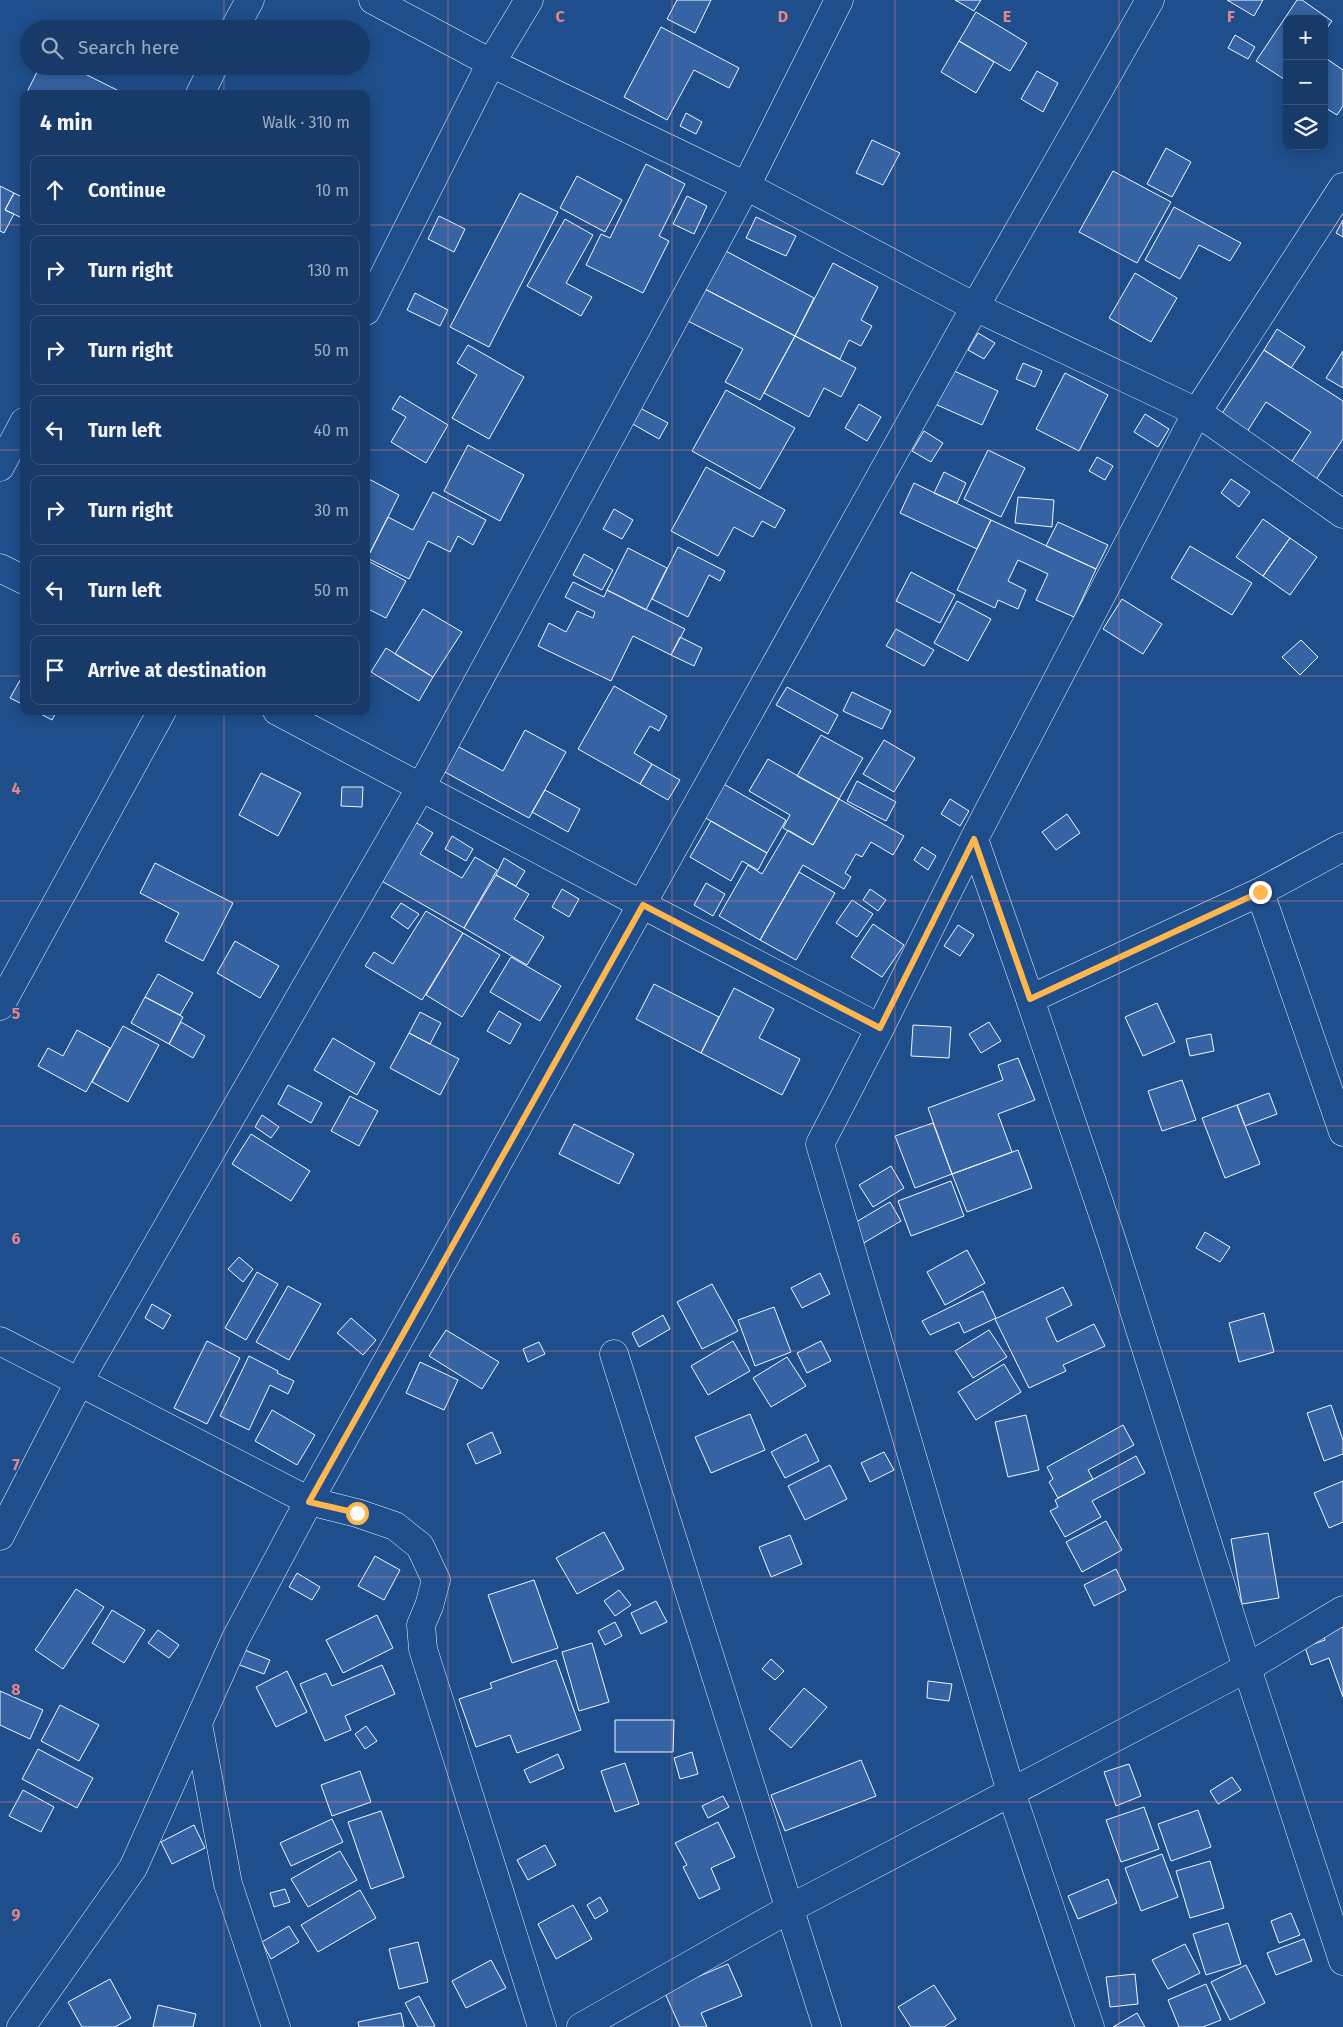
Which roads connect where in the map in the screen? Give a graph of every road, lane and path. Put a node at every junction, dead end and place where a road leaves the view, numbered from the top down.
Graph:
1 (250, 0) edge
2 (374, 0) edge
3 (529, 0) edge
4 (839, 0) edge
5 (1150, 0) edge
6 (239, 20) edge
7 (491, 63) junction
8 (210, 75) edge
9 (202, 90) edge
10 (746, 186) junction
11 (1343, 188) edge
12 (370, 303) edge
13 (975, 307) junction
14 (1197, 412) junction
15 (20, 430) edge
16 (0, 467) edge
17 (1343, 514) edge
18 (0, 568) edge
19 (20, 578) edge
20 (160, 715) edge
21 (285, 715) edge
22 (421, 786) junction
23 (974, 839) junction
24 (1343, 847) edge
25 (1260, 892) junction
26 (643, 905) junction
27 (1030, 999) junction
28 (0, 1006) edge
29 (880, 1028) junction
30 (1343, 1132) edge
31 (0, 1341) edge
32 (614, 1354) dead end
33 (79, 1382) junction
34 (309, 1502) junction
35 (0, 1536) edge
36 (1343, 1610) edge
37 (1247, 1668) junction
38 (198, 1724) junction
39 (1011, 1792) junction
40 (789, 1909) junction
41 (1343, 1962) edge
42 (21, 2027) edge
43 (276, 2027) edge
44 (542, 2027) edge
45 (581, 2027) edge
46 (827, 2027) edge
47 (1090, 2027) edge

1 - 6 street
2 - 7 street
3 - 7 street
4 - 10 street
5 - 13 street
7 - 10 street
7 - 12 street
8 - 9 street
10 - 13 street
10 - 22 street
11 - 14 street
13 - 14 street
13 - 26 street
14 - 17 street
14 - 23 street
15 - 16 street
18 - 19 street
20 - 28 street
21 - 22 street
22 - 26 street
22 - 33 street
23 - 27 street
23 - 29 street
24 - 25 street
25 - 27 street
25 - 30 street
26 - 29 street
26 - 34 street
27 - 37 street
29 - 39 street
31 - 33 street
32 - 40 street
33 - 34 street
33 - 35 street
34 - 38 street
34 - 44 street
36 - 37 street
37 - 39 street
37 - 41 street
38 - 42 street
38 - 43 street
39 - 40 street
39 - 47 street
40 - 45 street
40 - 46 street

